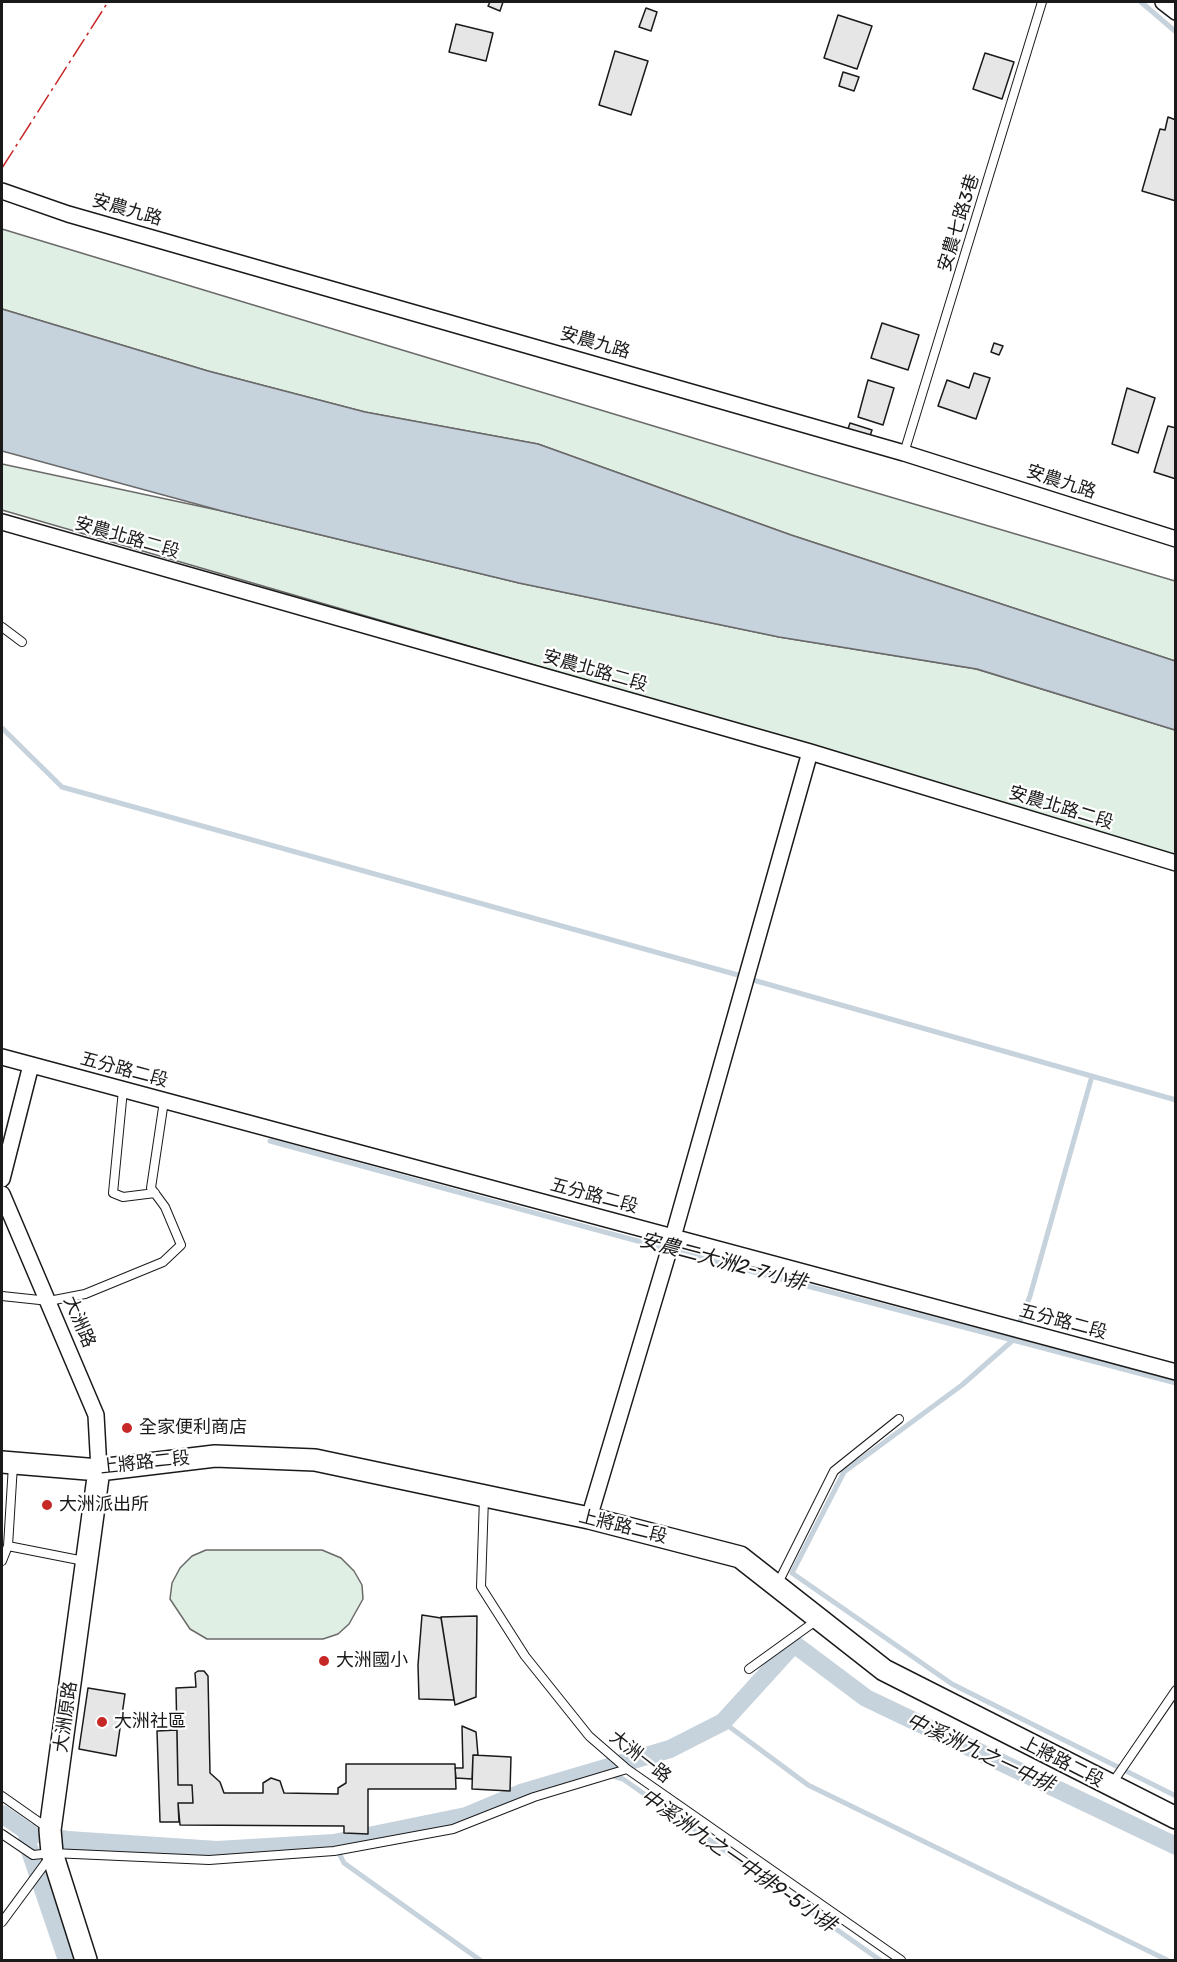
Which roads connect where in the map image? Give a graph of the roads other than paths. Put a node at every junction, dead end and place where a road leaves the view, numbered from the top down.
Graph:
1 (1042, 2) edge
2 (1163, 2) edge
3 (1176, 12) edge
4 (2, 191) edge
5 (904, 453) junction
6 (2, 522) edge
7 (1176, 539) edge
8 (2, 627) edge
9 (22, 642) dead end
10 (810, 753) junction
11 (1176, 863) edge
12 (2, 1058) edge
13 (31, 1065) junction
14 (123, 1090) junction
15 (164, 1101) junction
16 (2, 1179) edge
17 (155, 1193) junction
18 (2, 1194) edge
19 (673, 1237) junction
20 (2, 1296) edge
21 (49, 1301) junction
22 (1176, 1372) edge
23 (899, 1419) dead end
24 (7, 1462) edge
25 (99, 1470) junction
26 (484, 1494) junction
27 (589, 1518) junction
28 (8, 1546) junction
29 (2, 1561) edge
30 (88, 1562) junction
31 (776, 1585) junction
32 (819, 1619) junction
33 (749, 1670) dead end
34 (1176, 1690) edge
35 (627, 1769) junction
36 (1110, 1786) junction
37 (2, 1796) edge
38 (1176, 1818) edge
39 (50, 1830) junction
40 (2, 1834) edge
41 (52, 1853) junction
42 (2, 1922) edge
43 (86, 1960) edge
44 (901, 1960) edge

1 - 5 lane, 安農七路3巷
2 - 3 street
4 - 5 street, 安農九路
5 - 7 street, 安農九路
6 - 10 street, 安農北路二段
8 - 9 lane
10 - 11 street, 安農北路二段
10 - 19 street
12 - 13 street, 五分路二段
13 - 14 street, 五分路二段
13 - 16 street
14 - 15 street, 五分路二段
14 - 17 lane
15 - 17 lane
15 - 19 street, 五分路二段
17 - 21 lane
18 - 21 street, 大洲路
19 - 22 street, 五分路二段
19 - 27 street
20 - 21 lane
21 - 25 street, 大洲路
23 - 31 lane
24 - 25 main road, 上將路二段
24 - 28 lane
25 - 26 main road, 上將路二段
25 - 30 main road, 大洲原路
26 - 27 main road, 上將路二段
26 - 35 lane, 大洲一路
27 - 31 main road, 上將路二段
28 - 29 lane
28 - 30 lane
30 - 39 main road, 大洲原路
31 - 32 main road, 上將路二段
32 - 33 lane
32 - 36 main road, 上將路二段
34 - 36 lane
35 - 41 lane
35 - 44 lane, 大洲一路
36 - 38 main road, 上將路二段
37 - 39 lane
39 - 41 main road, 大洲原路
40 - 41 lane
41 - 42 lane
41 - 43 main road, 大洲原路

